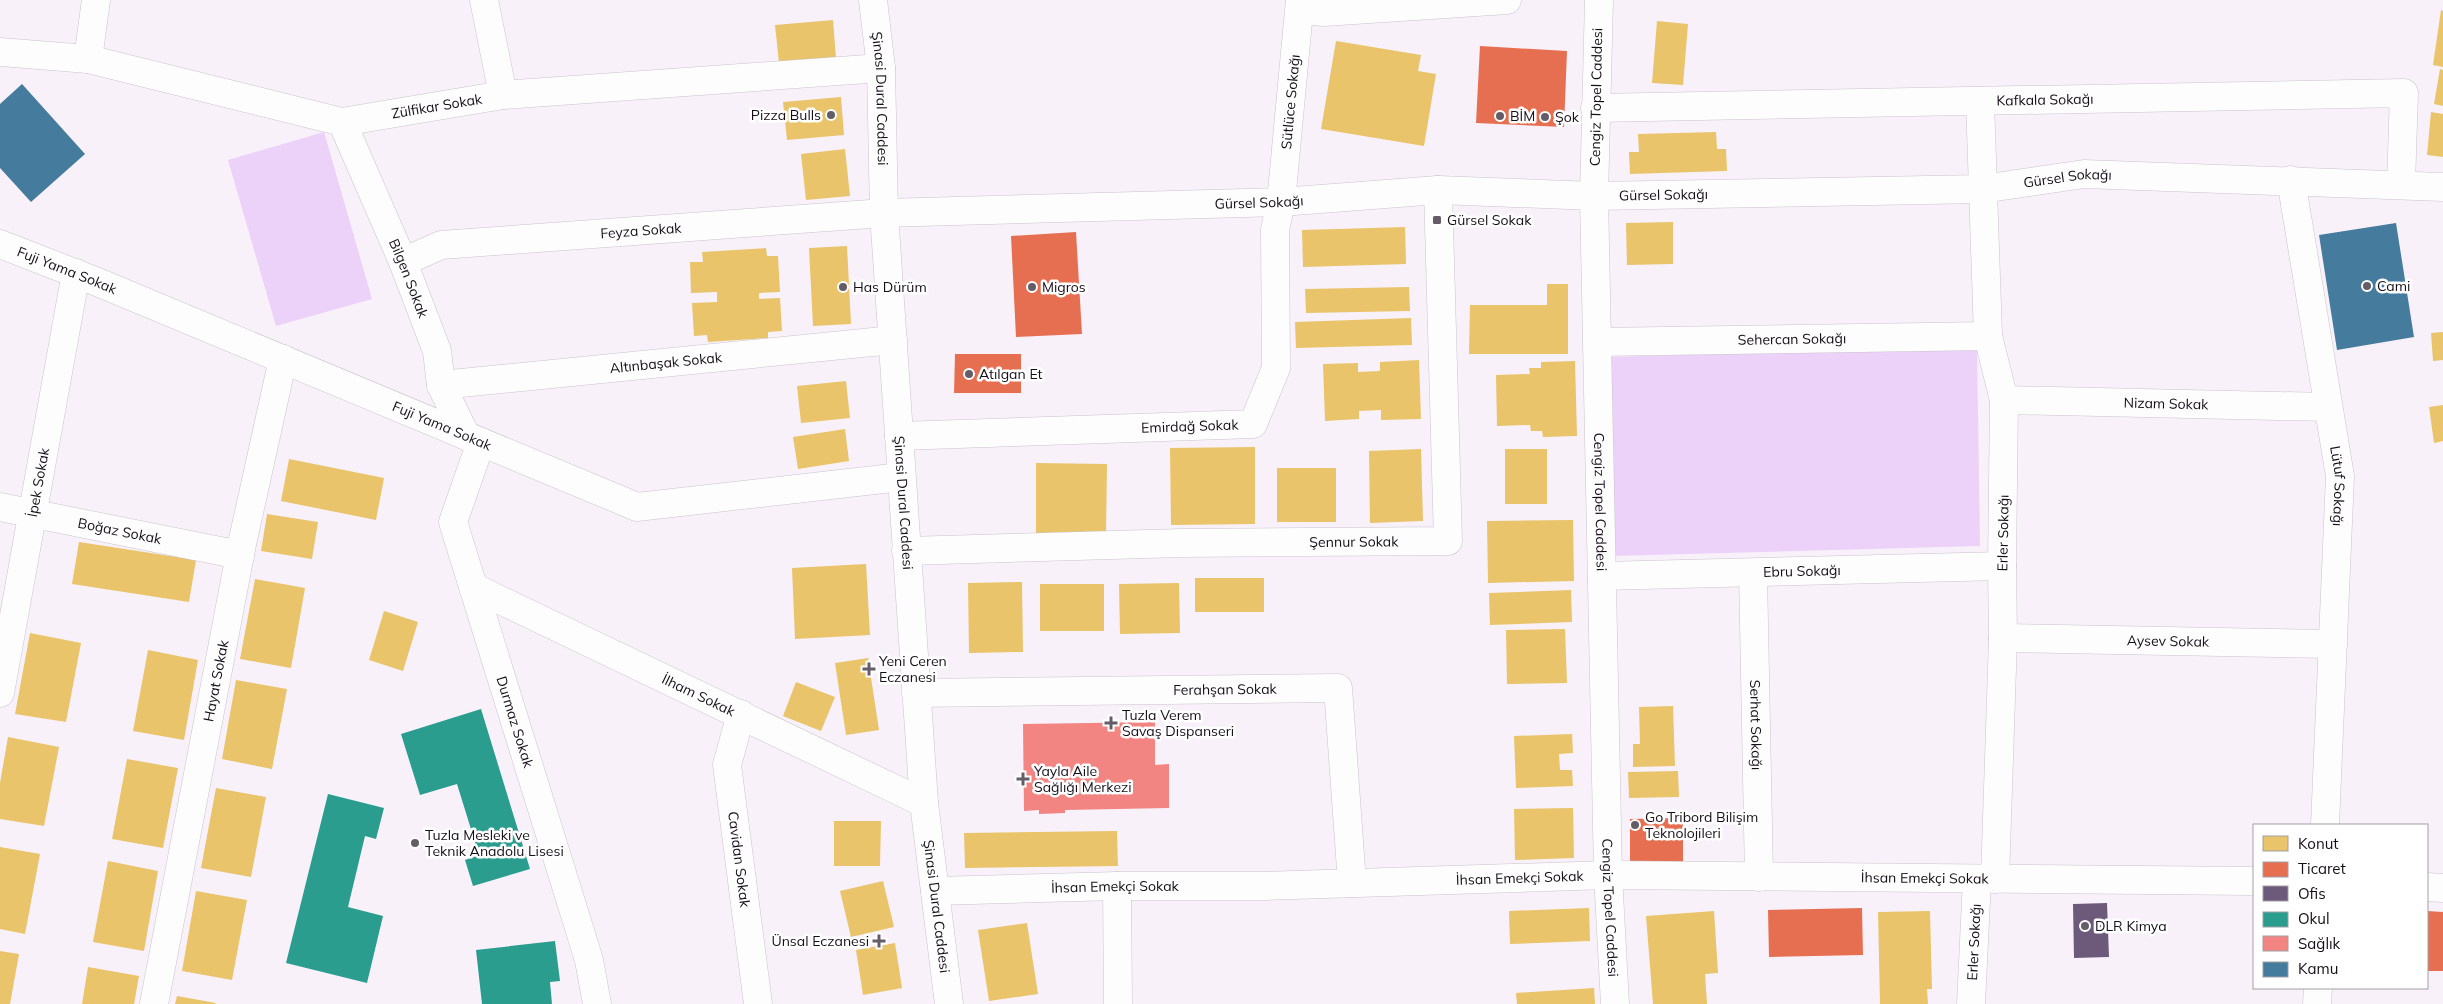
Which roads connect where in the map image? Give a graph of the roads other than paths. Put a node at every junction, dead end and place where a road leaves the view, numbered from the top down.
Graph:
1 (96, 0) edge
2 (484, 0) edge
3 (873, 0) edge
4 (1508, 0) edge
5 (1599, 0) edge
6 (1300, 5) edge
7 (0, 52) edge
8 (88, 59) junction
9 (881, 68) junction
10 (503, 95) junction
11 (1980, 101) junction
12 (1595, 108) junction
13 (342, 122) junction
14 (2291, 180) junction
15 (2400, 185) junction
16 (2443, 186) edge
17 (1982, 189) junction
18 (1438, 190) junction
19 (1594, 196) junction
20 (1280, 202) junction
21 (884, 213) junction
22 (0, 244) edge
23 (403, 262) junction
24 (76, 273) junction
25 (1988, 336) junction
26 (892, 340) junction
27 (1597, 342) junction
28 (283, 359) junction
29 (441, 385) junction
30 (2004, 400) junction
31 (2328, 407) junction
32 (899, 436) junction
33 (473, 439) junction
34 (902, 477) junction
35 (0, 507) edge
36 (32, 514) junction
37 (906, 550) junction
38 (240, 555) junction
39 (2002, 566) junction
40 (1752, 573) junction
41 (1602, 576) junction
42 (473, 587) junction
43 (2003, 638) junction
44 (2332, 644) junction
45 (916, 692) junction
46 (0, 693) edge
47 (741, 714) junction
48 (924, 803) junction
49 (2325, 824) edge
50 (1608, 875) junction
51 (1759, 877) junction
52 (1986, 879) junction
53 (2253, 881) edge
54 (1352, 883) junction
55 (1116, 886) junction
56 (2428, 887) edge
57 (2443, 888) edge
58 (936, 891) junction
59 (2318, 989) edge
60 (154, 1004) edge
61 (597, 1004) edge
62 (758, 1004) edge
63 (949, 1004) edge
64 (1118, 1004) edge
65 (1615, 1004) edge
66 (1971, 1004) edge
67 (2317, 1004) edge

1 - 8 street
2 - 10 street
3 - 9 street, Şinasi Dural Caddesi
4 - 6 street
5 - 12 street, Cengiz Topel Caddesi
6 - 20 street, Sütlüce Sokağı
7 - 8 street, Zülfikar Sokak
8 - 13 street, Zülfikar Sokak
9 - 10 street, Zülfikar Sokak
9 - 21 street, Şinasi Dural Caddesi
10 - 13 street, Zülfikar Sokak
11 - 12 street, Kafkala Sokağı
11 - 15 street, Kafkala Sokağı
11 - 17 street, Erler Sokağı
12 - 19 street, Cengiz Topel Caddesi
13 - 23 street, Bilgen Sokak
14 - 15 street, Gürsel Sokağı
14 - 17 street, Gürsel Sokağı
14 - 31 street, Lütuf Sokağı
15 - 16 street, Gürsel Sokağı
17 - 19 street, Gürsel Sokağı
17 - 25 street, Erler Sokağı
18 - 19 street, Gürsel Sokağı
18 - 20 street, Gürsel Sokağı
18 - 37 street, Şennur Sokak
19 - 27 street, Cengiz Topel Caddesi
20 - 21 street, Gürsel Sokağı
20 - 32 street, Emirdağ Sokak
21 - 23 street, Feyza Sokak
21 - 26 street, Şinasi Dural Caddesi
22 - 24 street, Fuji Yama Sokak
23 - 29 street, Bilgen Sokak
24 - 28 street, Fuji Yama Sokak
24 - 36 street, İpek Sokak
25 - 27 street, Sehercan Sokağı
25 - 30 street, Erler Sokağı
26 - 29 street, Altınbaşak Sokak
26 - 32 street, Şinasi Dural Caddesi
27 - 41 street, Cengiz Topel Caddesi
28 - 33 street, Fuji Yama Sokak
28 - 38 street, Hayat Sokak
29 - 33 street, Bilgen Sokak
30 - 31 street, Nizam Sokak
30 - 39 street, Erler Sokağı
31 - 44 street, Lütuf Sokağı
32 - 34 street, Şinasi Dural Caddesi
33 - 34 street, Fuji Yama Sokak
33 - 42 street, Durmaz Sokak
34 - 37 street, Şinasi Dural Caddesi
35 - 36 street, Boğaz Sokak
36 - 38 street, Boğaz Sokak
36 - 46 street, İpek Sokak
37 - 45 street, Şinasi Dural Caddesi
38 - 60 street, Hayat Sokak
39 - 40 street, Ebru Sokağı
39 - 43 street, Erler Sokağı
40 - 41 street, Ebru Sokağı
40 - 51 street, Serhat Sokağı
41 - 50 street, Cengiz Topel Caddesi
42 - 47 street, İlham Sokak
42 - 61 street, Durmaz Sokak
43 - 44 street, Aysev Sokak
43 - 52 street, Erler Sokağı
44 - 49 street, Lütuf Sokağı
45 - 48 street, Şinasi Dural Caddesi
45 - 54 street, Ferahşan Sokak
47 - 48 street, İlham Sokak
47 - 62 street, Cavidan Sokak
48 - 58 street, Şinasi Dural Caddesi
50 - 51 street, İhsan Emekçi Sokak
50 - 54 street, İhsan Emekçi Sokak
50 - 65 street, Cengiz Topel Caddesi
51 - 52 street, İhsan Emekçi Sokak
52 - 53 street, İhsan Emekçi Sokak
52 - 66 street, Erler Sokağı
54 - 55 street, İhsan Emekçi Sokak
55 - 58 street, İhsan Emekçi Sokak
55 - 64 street
56 - 57 street
58 - 63 street, Şinasi Dural Caddesi
59 - 67 street

